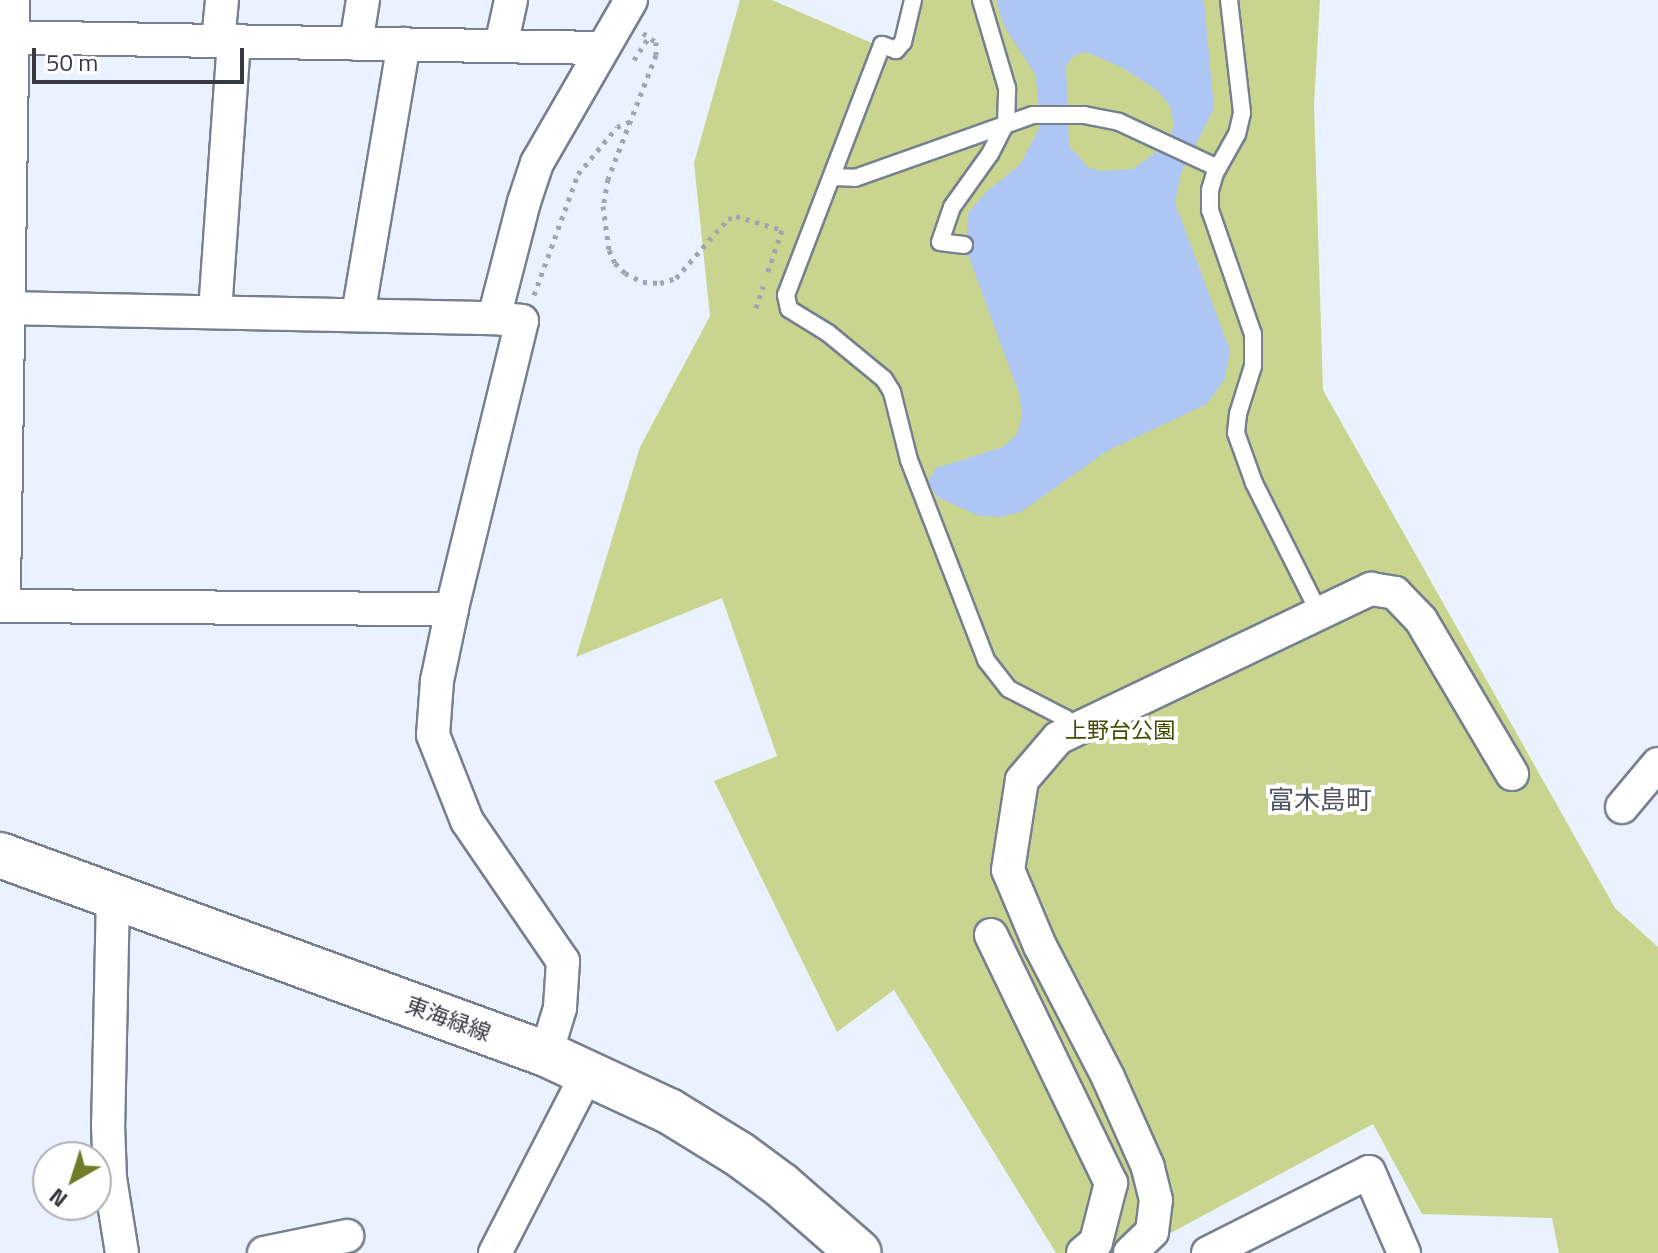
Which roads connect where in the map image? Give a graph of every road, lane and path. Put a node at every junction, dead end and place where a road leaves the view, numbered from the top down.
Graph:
1 (222, 0) edge
2 (363, 0) edge
3 (511, 0) edge
4 (913, 0) edge
5 (981, 0) edge
6 (1229, 0) edge
7 (626, 8) edge
8 (6, 25) edge
9 (226, 41) junction
10 (356, 44) junction
11 (404, 44) junction
12 (501, 46) junction
13 (602, 48) junction
14 (631, 121) junction
15 (1006, 123) junction
16 (1214, 165) junction
17 (832, 177) junction
18 (964, 245) dead end
19 (756, 308) dead end
20 (215, 312) junction
21 (358, 315) junction
22 (508, 319) junction
23 (3, 330) edge
24 (0, 591) edge
25 (0, 606) edge
26 (452, 609) junction
27 (1319, 612) junction
28 (1075, 730) junction
29 (1658, 764) edge
30 (1512, 774) dead end
31 (1622, 807) dead end
32 (0, 855) edge
33 (113, 894) junction
34 (991, 935) dead end
35 (546, 1054) junction
36 (587, 1074) junction
37 (347, 1236) dead end
38 (122, 1253) edge
39 (264, 1253) edge
40 (495, 1253) edge
41 (859, 1253) edge
42 (1083, 1253) edge
43 (1130, 1253) edge
44 (1208, 1253) edge
45 (1404, 1253) edge

1 - 9 street
2 - 10 street
3 - 12 street
4 - 17 lane
5 - 15 lane
6 - 16 lane
7 - 13 street
7 - 14 path
8 - 9 street
8 - 23 street
9 - 10 street
9 - 20 street
10 - 11 street
11 - 12 street
11 - 21 street
12 - 13 street
13 - 22 street
14 - 19 path
14 - 22 path
15 - 16 lane
15 - 17 lane
15 - 18 lane
16 - 27 lane
17 - 28 lane
20 - 21 street
20 - 23 street
21 - 22 street
22 - 26 street
23 - 24 street
25 - 26 street
26 - 35 street
27 - 28 street
27 - 30 street
28 - 43 street
29 - 31 street
32 - 33 main road, 東海緑線
33 - 35 main road, 東海緑線
33 - 38 street
34 - 42 street
35 - 36 main road, 東海緑線
36 - 40 street
36 - 41 main road, 東海緑線
37 - 39 street
44 - 45 street

